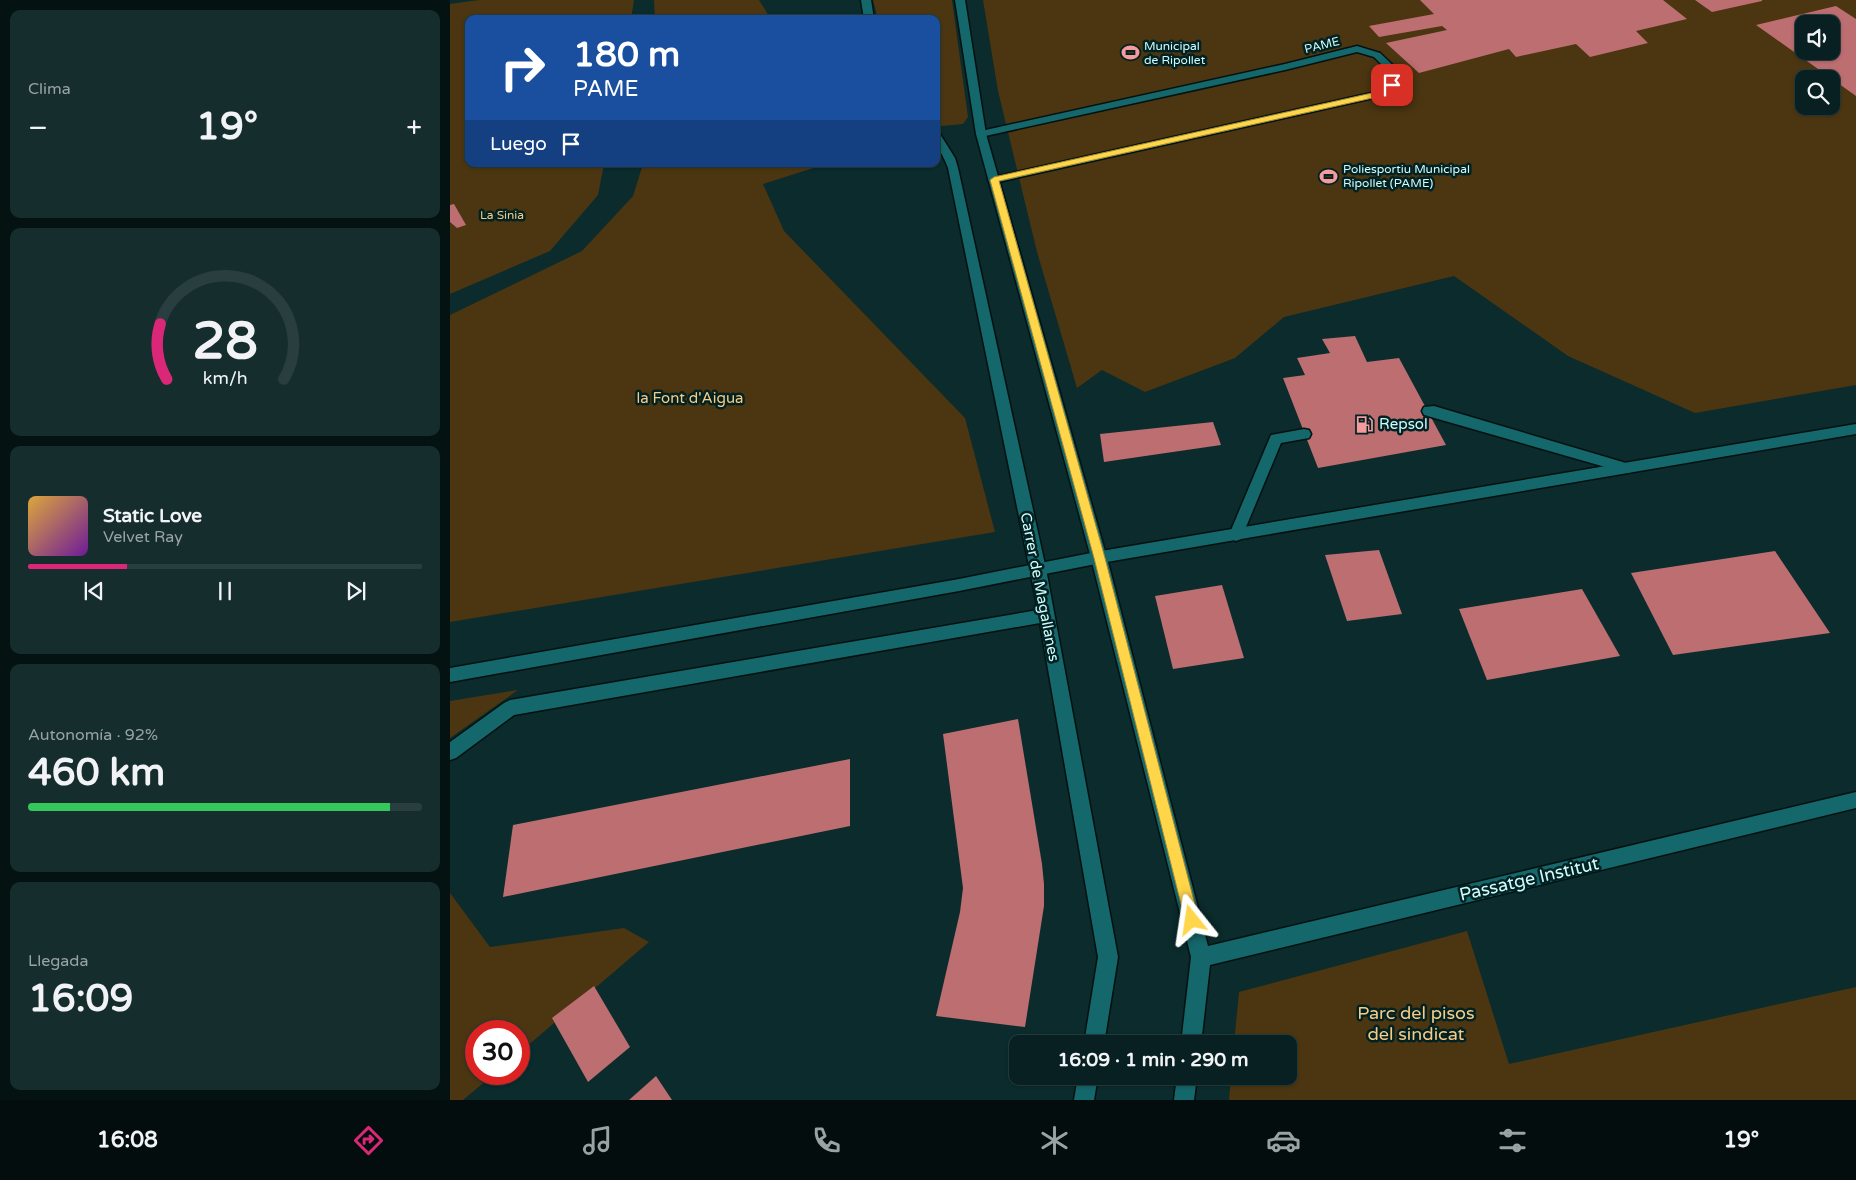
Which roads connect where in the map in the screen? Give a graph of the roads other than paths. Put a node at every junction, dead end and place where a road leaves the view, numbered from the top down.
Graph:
1 (866, 0) edge
2 (960, 0) edge
3 (868, 15) edge
4 (981, 134) junction
5 (940, 142) edge
6 (994, 180) junction
7 (1429, 411) dead end
8 (1856, 429) edge
9 (1304, 434) dead end
10 (1626, 468) junction
11 (1236, 535) junction
12 (1099, 558) junction
13 (1038, 569) junction
14 (1046, 615) junction
15 (453, 673) edge
16 (450, 752) edge
17 (1856, 800) edge
18 (1201, 957) junction
19 (1095, 1035) edge
20 (1192, 1035) edge
21 (1086, 1085) edge
22 (1186, 1085) edge
23 (1084, 1100) edge
24 (1184, 1100) edge

1 - 3 street
2 - 4 street
4 - 6 street
4 - 6 street, PAME
5 - 13 street, Carrer de Magallanes
6 - 12 street
7 - 10 street
8 - 10 street
9 - 11 street
10 - 11 street
11 - 12 street
12 - 13 street
12 - 18 street
13 - 14 street, Carrer de Magallanes
13 - 15 street
14 - 16 street
14 - 19 street, Carrer de Magallanes
17 - 18 street, Passatge Institut
18 - 20 street
21 - 23 street
22 - 24 street

